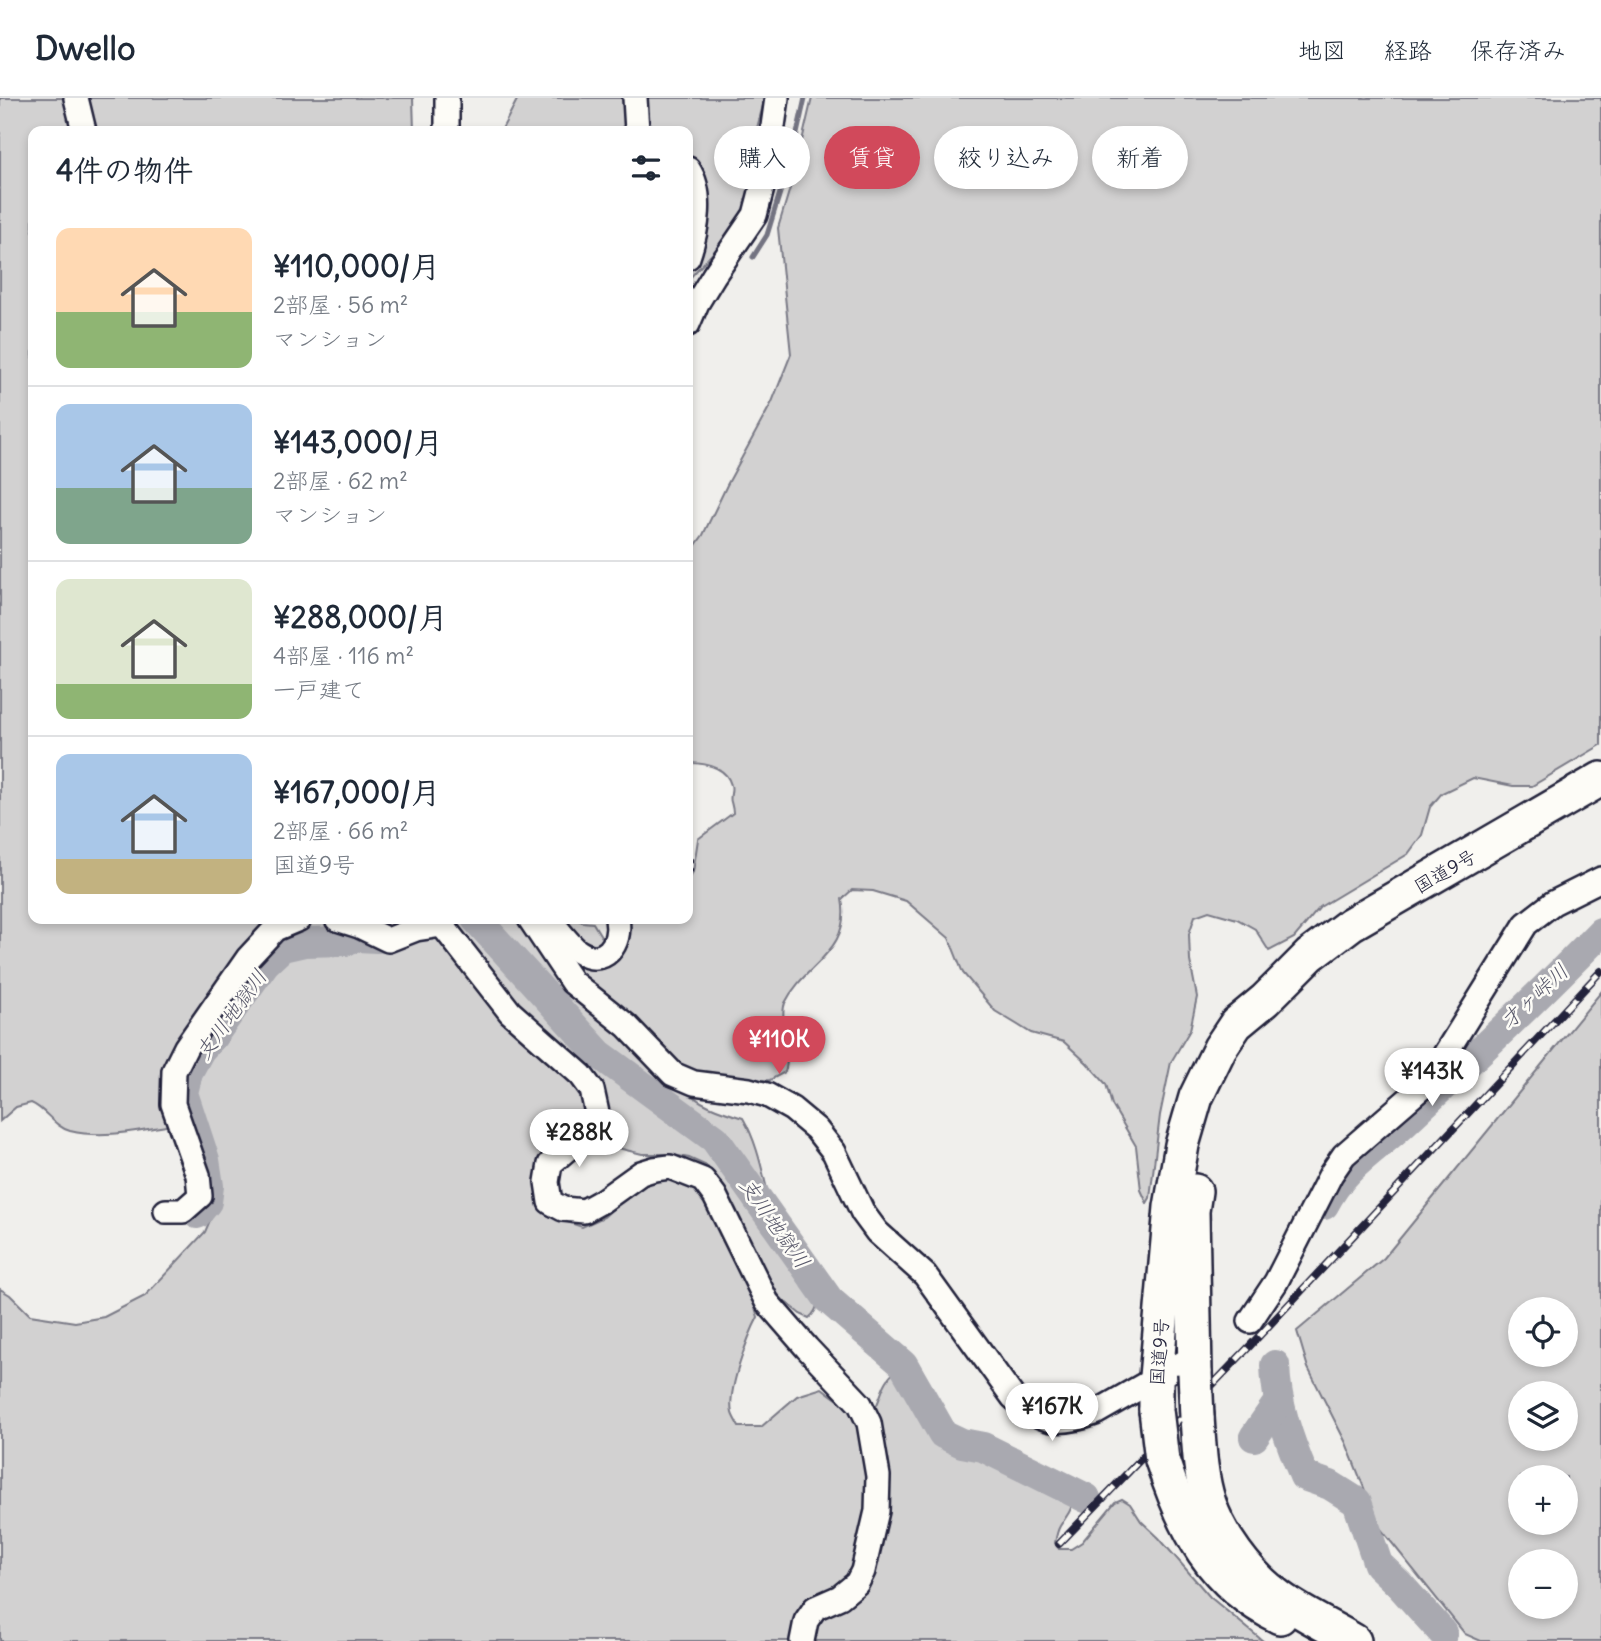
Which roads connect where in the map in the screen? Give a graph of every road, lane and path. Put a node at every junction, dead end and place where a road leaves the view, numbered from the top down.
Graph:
1 (76, 98) edge
2 (447, 98) edge
3 (635, 98) edge
4 (777, 98) edge
5 (83, 126) edge
6 (447, 126) edge
7 (637, 126) edge
8 (693, 179) edge
9 (693, 230) edge
10 (693, 312) edge
11 (1601, 779) edge
12 (1601, 879) edge
13 (287, 924) edge
14 (353, 924) edge
15 (435, 924) edge
16 (444, 924) edge
17 (533, 924) edge
18 (553, 924) edge
19 (618, 924) edge
20 (1265, 1000) junction
21 (166, 1211) dead end
22 (1250, 1321) dead end
23 (1195, 1364) junction
24 (1156, 1377) junction
25 (802, 1641) edge
26 (1344, 1641) edge
27 (1354, 1641) edge

1 - 5 street
2 - 6 street
3 - 7 street
4 - 10 street
8 - 9 street
11 - 20 highway, 国道9号
12 - 22 street
13 - 21 street
14 - 15 street
16 - 25 street
17 - 24 street
18 - 19 street
20 - 23 highway, 国道9号
20 - 24 highway, 国道9号
23 - 24 street
23 - 27 highway, 国道9号, bridge
24 - 26 highway, 国道9号, bridge

